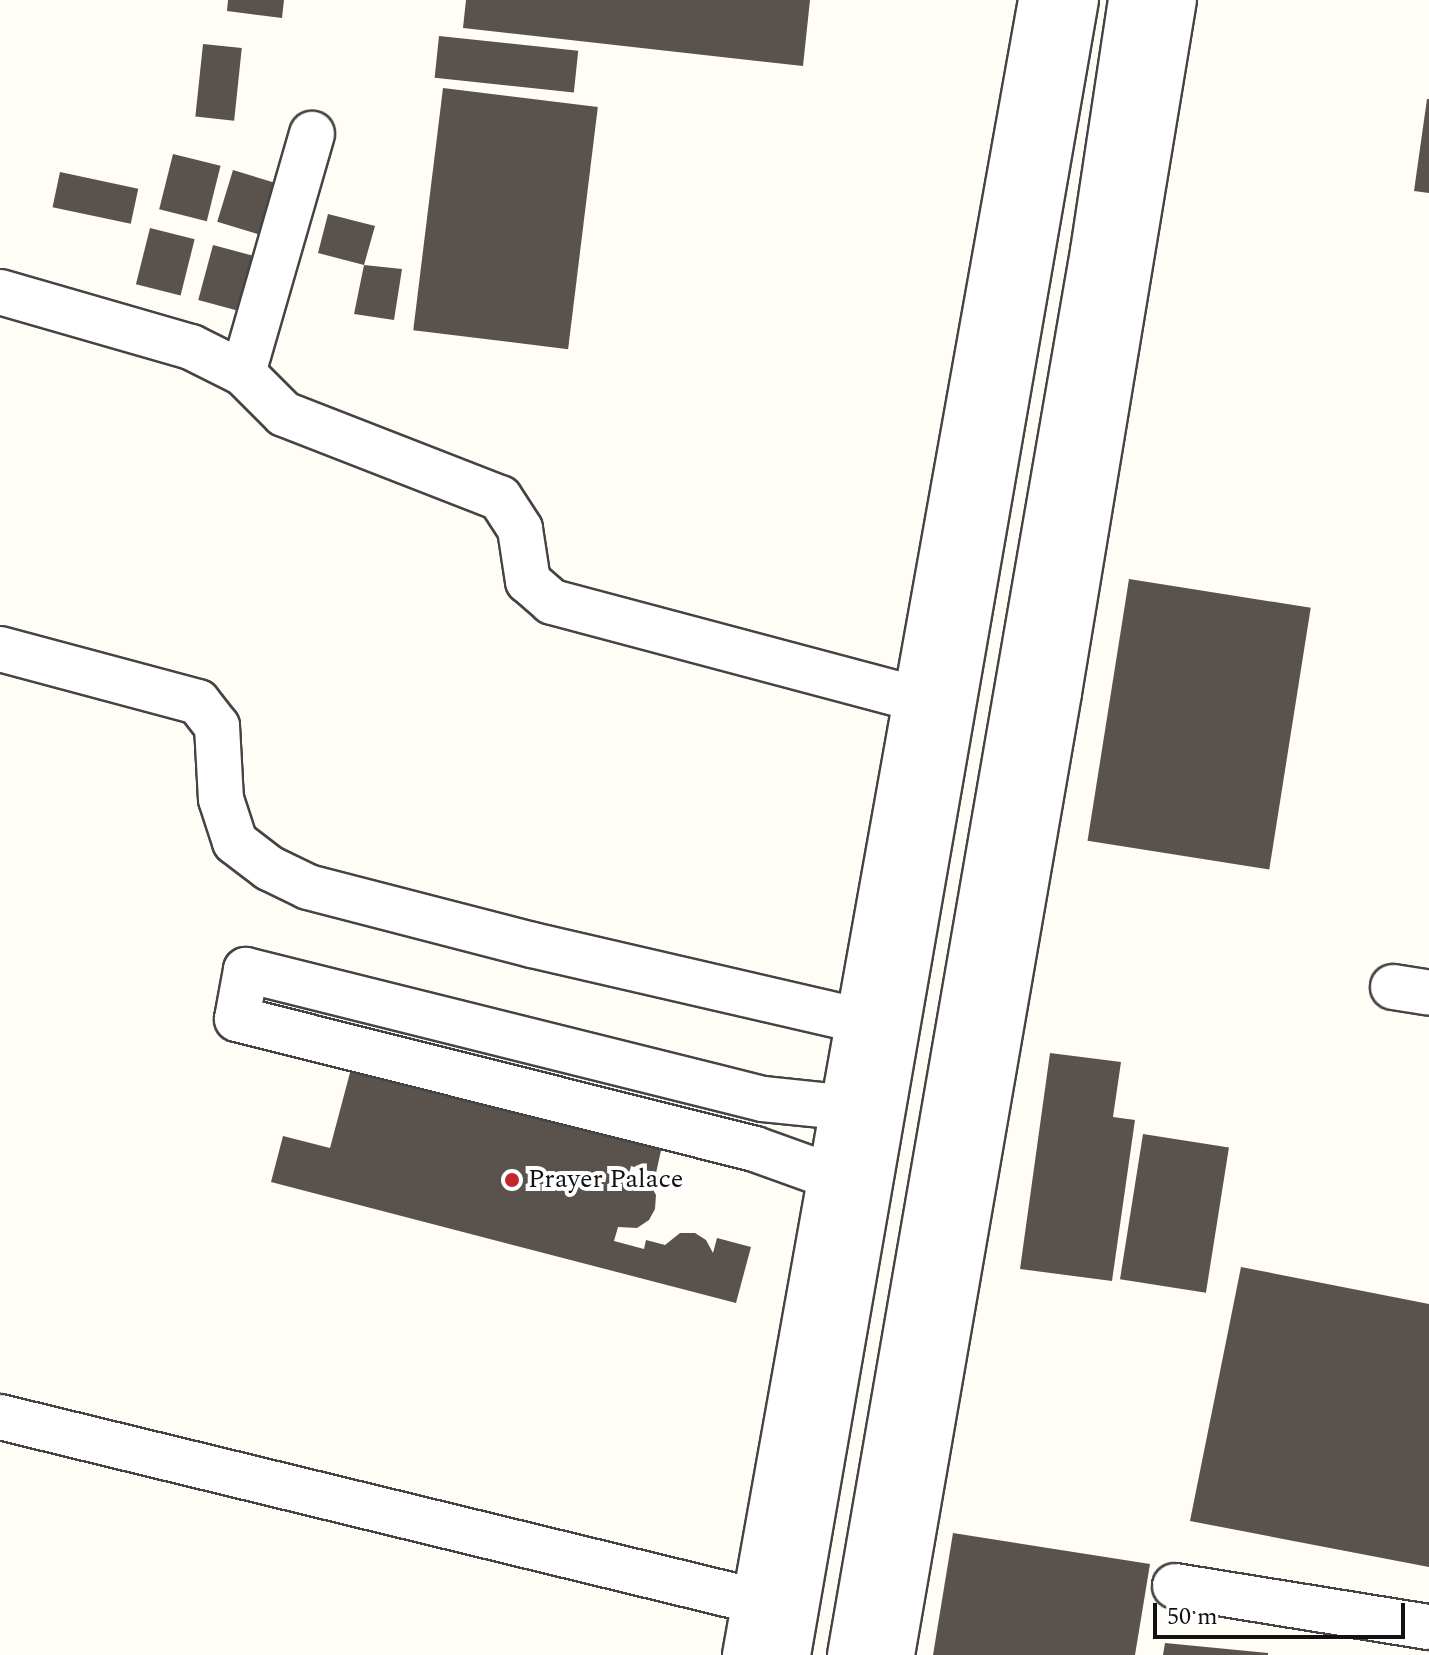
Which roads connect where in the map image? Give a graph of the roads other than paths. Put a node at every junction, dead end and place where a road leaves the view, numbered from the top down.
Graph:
1 (1041, 0) edge
2 (1076, 0) edge
3 (1131, 0) edge
4 (1174, 0) edge
5 (312, 134) dead end
6 (0, 292) edge
7 (243, 373) junction
8 (0, 649) edge
9 (917, 699) junction
10 (857, 1020) junction
11 (840, 1107) junction
12 (830, 1176) junction
13 (0, 1417) edge
14 (1175, 1586) dead end
15 (755, 1601) junction
16 (1429, 1627) edge
17 (745, 1655) edge
18 (788, 1655) edge
19 (850, 1655) edge
20 (892, 1655) edge

1 - 9 street
2 - 18 street
3 - 19 street
4 - 20 street
5 - 7 street
6 - 7 street
7 - 9 street
8 - 10 street
9 - 10 street
10 - 11 street
11 - 12 street
11 - 12 street
12 - 15 street
13 - 15 street
14 - 16 street
15 - 17 street

